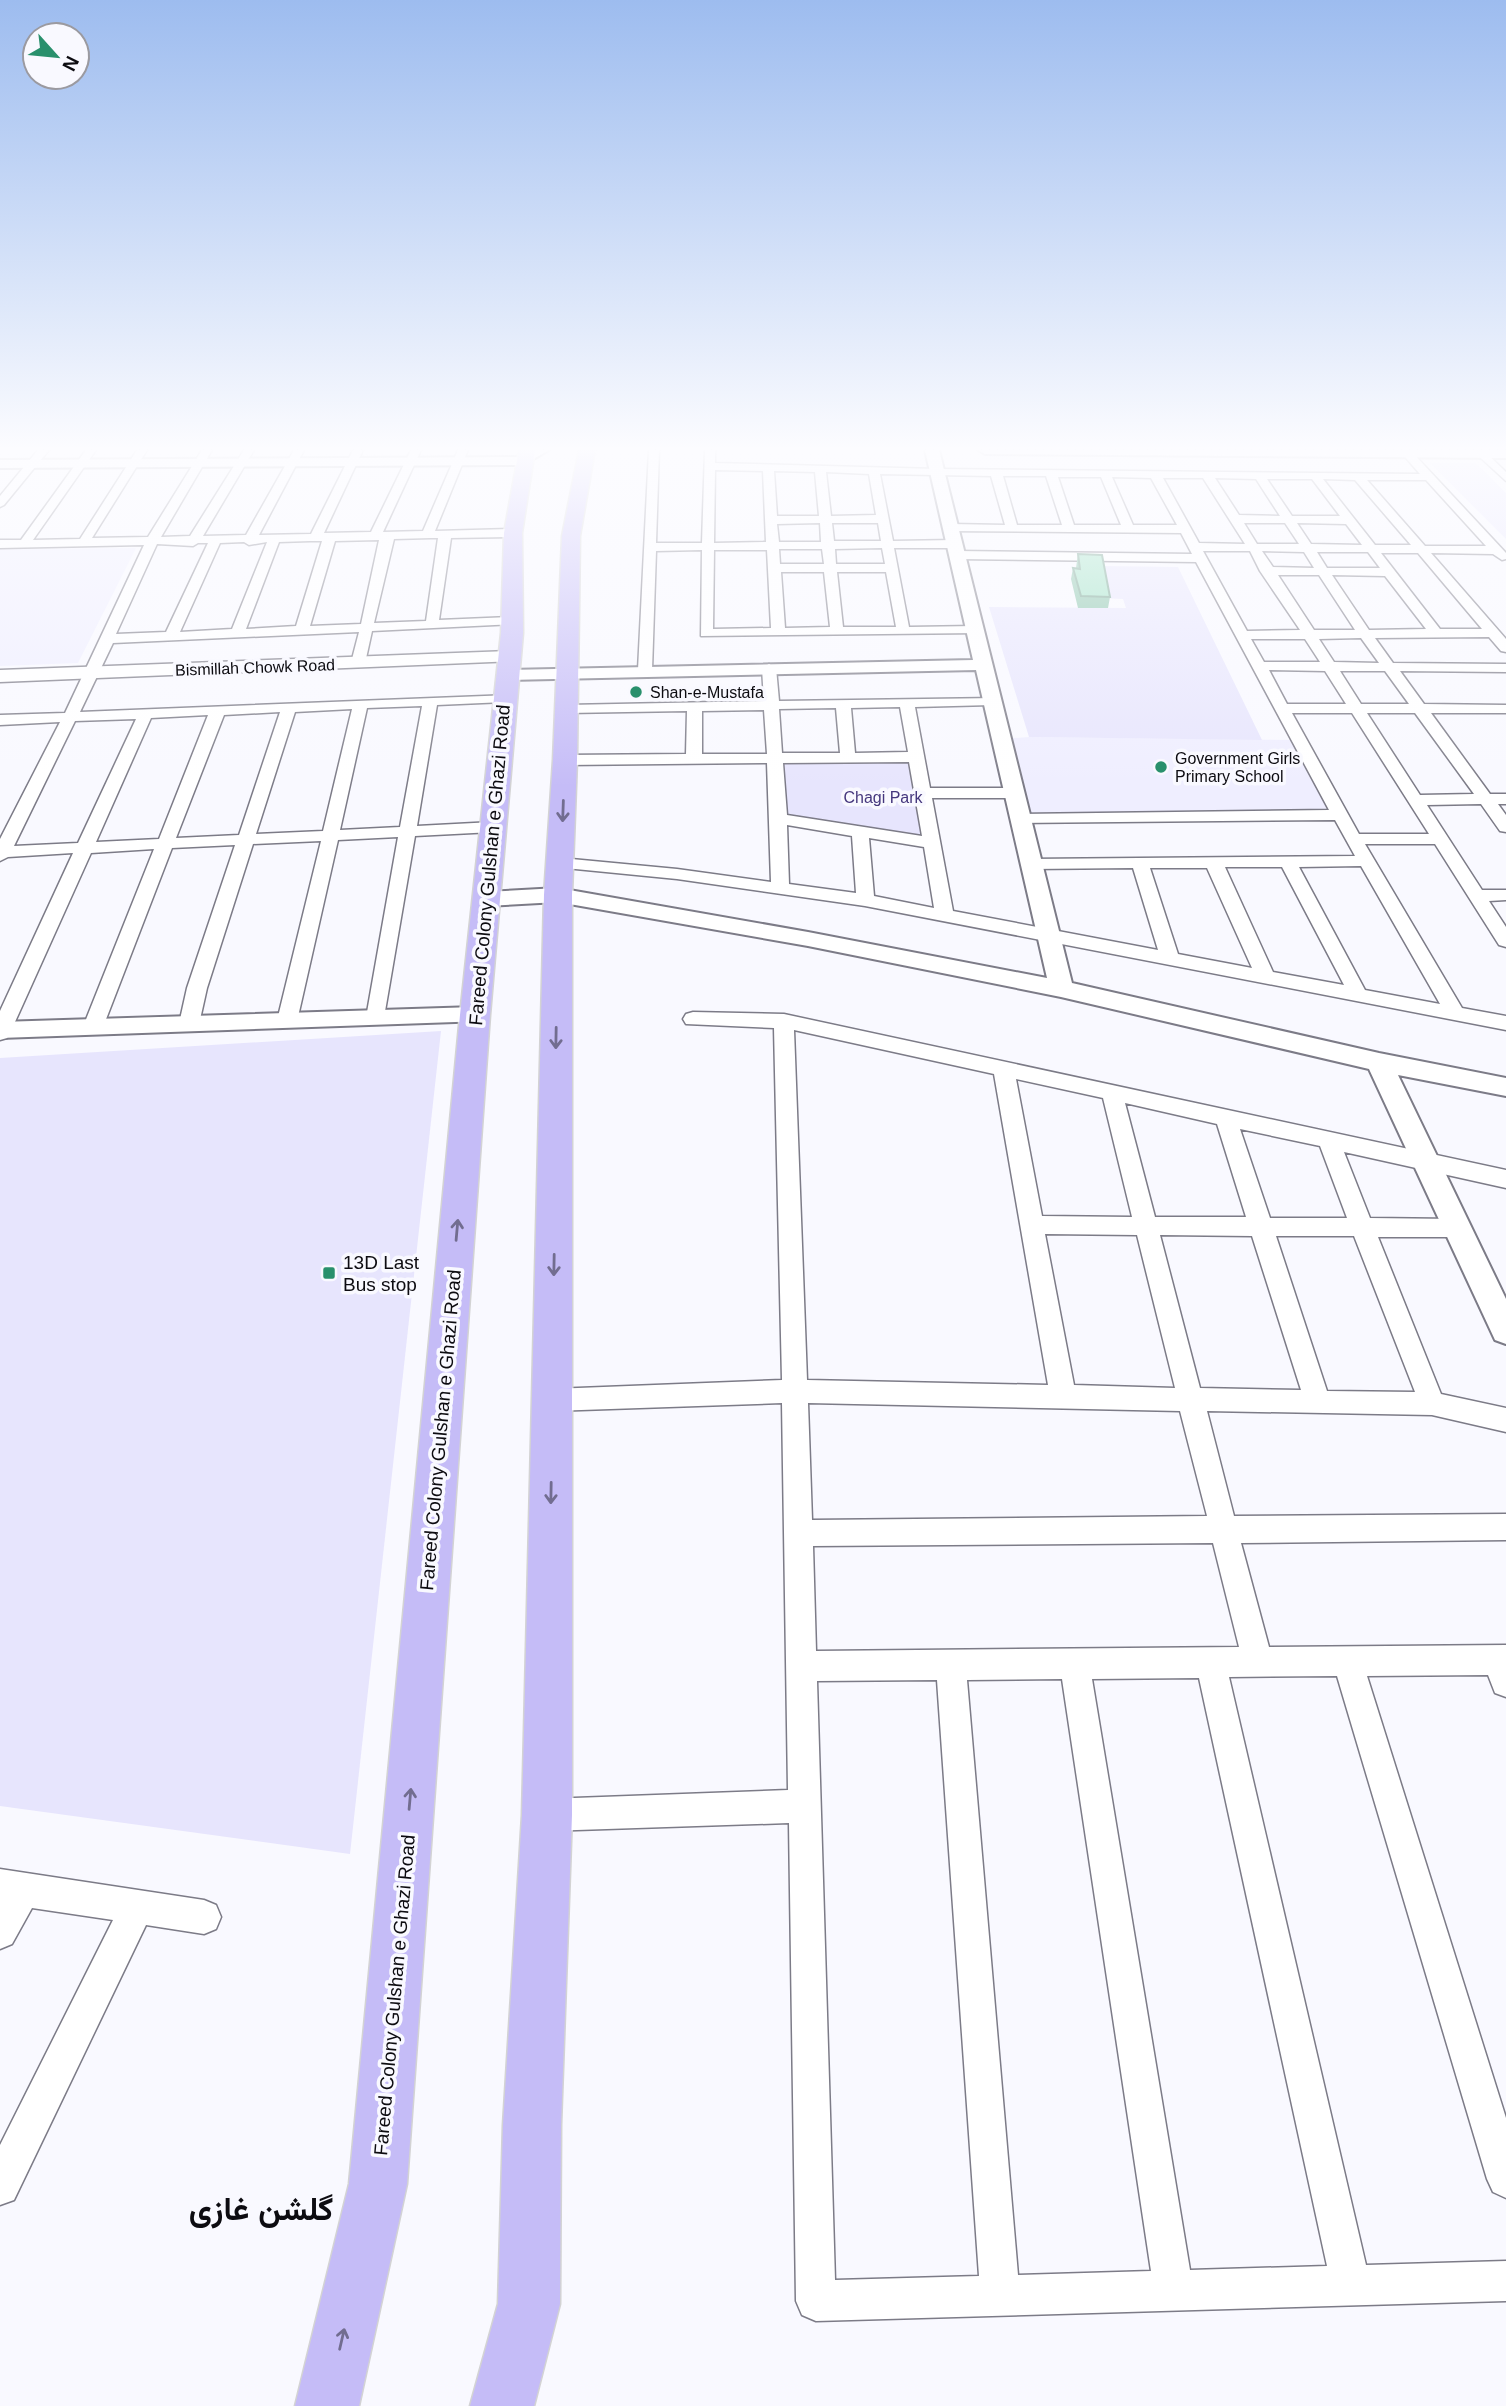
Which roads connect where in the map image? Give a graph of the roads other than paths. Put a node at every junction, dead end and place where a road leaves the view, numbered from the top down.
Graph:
1 (142, 562) edge
2 (205, 562) edge
3 (265, 562) edge
4 (317, 562) edge
5 (377, 562) edge
6 (440, 562) edge
7 (512, 562) edge
8 (570, 562) edge
9 (649, 562) edge
10 (708, 562) edge
11 (774, 562) edge
12 (830, 562) edge
13 (890, 562) edge
14 (959, 562) edge
15 (1202, 562) edge
16 (1261, 562) edge
17 (1317, 562) edge
18 (1381, 562) edge
19 (1432, 562) edge
20 (774, 568) junction
21 (831, 568) junction
22 (891, 569) junction
23 (1266, 571) junction
24 (1323, 571) junction
25 (1389, 572) junction
26 (432, 624) junction
27 (367, 627) junction
28 (302, 630) junction
29 (903, 630) junction
30 (975, 630) junction
31 (837, 631) junction
32 (778, 632) junction
33 (237, 633) junction
34 (1493, 633) junction
35 (1308, 634) junction
36 (1364, 634) junction
37 (1437, 634) junction
38 (1241, 635) junction
39 (171, 636) junction
40 (108, 639) junction
41 (1506, 648) edge
42 (358, 663) junction
43 (509, 663) junction
44 (983, 665) junction
45 (1258, 666) junction
46 (1328, 666) junction
47 (1389, 667) junction
48 (769, 668) junction
49 (1506, 668) edge
50 (645, 670) junction
51 (92, 673) junction
52 (0, 676) edge
53 (567, 690) junction
54 (430, 701) junction
55 (992, 701) junction
56 (906, 703) junction
57 (361, 704) junction
58 (843, 704) junction
59 (771, 705) junction
60 (289, 707) junction
61 (695, 707) junction
62 (1281, 708) junction
63 (1356, 709) junction
64 (1419, 709) junction
65 (1501, 709) edge
66 (218, 710) junction
67 (146, 713) junction
68 (71, 717) junction
69 (0, 720) edge
70 (1506, 723) edge
71 (916, 757) junction
72 (848, 758) junction
73 (694, 759) junction
74 (775, 759) junction
75 (565, 760) junction
76 (922, 793) junction
77 (1014, 793) junction
78 (1485, 799) junction
79 (1506, 799) edge
80 (1415, 800) junction
81 (1340, 815) junction
82 (779, 819) junction
83 (1020, 819) junction
84 (493, 827) junction
85 (1506, 827) edge
86 (408, 831) junction
87 (860, 832) junction
88 (330, 835) junction
89 (1354, 839) junction
90 (1440, 839) junction
91 (246, 840) junction
92 (931, 843) junction
93 (166, 844) junction
94 (84, 848) junction
95 (1, 854) edge
96 (1367, 861) junction
97 (1288, 862) junction
98 (1140, 863) junction
99 (1214, 863) junction
100 (1031, 864) junction
101 (559, 879) junction
102 (780, 887) junction
103 (1506, 895) edge
104 (1476, 896) junction
105 (486, 899) junction
106 (865, 900) junction
107 (944, 914) junction
108 (1048, 935) junction
109 (1506, 941) edge
110 (1170, 958) junction
111 (1266, 977) junction
112 (1060, 989) junction
113 (1358, 994) junction
114 (1455, 1013) junction
115 (475, 1015) junction
116 (376, 1018) junction
117 (694, 1019) dead end
118 (287, 1021) junction
119 (784, 1021) junction
120 (1506, 1023) edge
121 (189, 1024) junction
122 (93, 1027) junction
123 (1, 1031) edge
124 (1379, 1062) junction
125 (1004, 1070) junction
126 (1506, 1087) edge
127 (1112, 1094) junction
128 (1226, 1119) junction
129 (1329, 1142) junction
130 (1426, 1163) junction
131 (1506, 1180) edge
132 (1032, 1225) junction
133 (1146, 1226) junction
134 (1261, 1227) junction
135 (1363, 1228) junction
136 (1456, 1228) junction
137 (1506, 1331) edge
138 (795, 1391) junction
139 (1063, 1396) junction
140 (1191, 1399) junction
141 (552, 1400) junction
142 (1318, 1402) junction
143 (1432, 1404) junction
144 (1506, 1420) edge
145 (1506, 1527) edge
146 (1224, 1530) junction
147 (799, 1533) junction
148 (1348, 1661) junction
149 (1211, 1662) junction
150 (1258, 1662) junction
151 (1075, 1664) junction
152 (951, 1665) junction
153 (802, 1666) junction
154 (1503, 1668) edge
155 (805, 1806) junction
156 (547, 1815) junction
157 (11, 1888) edge
158 (137, 1907) junction
159 (204, 1917) dead end
160 (0, 1932) edge
161 (1506, 2179) edge
162 (0, 2186) edge
163 (1506, 2281) edge
164 (1351, 2285) junction
165 (1174, 2291) junction
166 (1000, 2295) junction
167 (327, 2406) edge
168 (502, 2406) edge

1 - 40 street
2 - 39 street
3 - 33 street
4 - 28 street
5 - 27 street
6 - 26 street
7 - 43 main road, Fareed Colony Gulshan e Ghazi Road
8 - 53 main road
9 - 50 street
10 - 32 street
11 - 20 street
12 - 21 street
13 - 22 street
14 - 30 street
15 - 38 street
16 - 23 street
17 - 24 street
18 - 25 street
19 - 34 street
20 - 21 street
20 - 32 street
21 - 22 street
21 - 31 street
22 - 29 street
23 - 24 street
23 - 35 street
24 - 25 street
24 - 36 street
25 - 37 street
26 - 27 street
26 - 43 street
27 - 28 street
27 - 42 street
28 - 33 street
29 - 30 street
29 - 31 street
30 - 44 street
31 - 32 street
33 - 39 street
34 - 37 street
34 - 41 street
35 - 36 street
35 - 38 street
35 - 46 street
36 - 37 street
36 - 47 street
38 - 45 street
39 - 40 street
40 - 51 street
42 - 43 main road, Bismillah Chowk Road
42 - 51 main road, Bismillah Chowk Road
43 - 53 street
43 - 54 street
43 - 84 main road, Fareed Colony Gulshan e Ghazi Road
44 - 48 street
44 - 55 street
45 - 46 street
45 - 62 street
46 - 47 street
46 - 63 street
47 - 49 street
47 - 64 street
48 - 50 street
48 - 59 street
50 - 53 street
51 - 52 main road, Bismillah Chowk Road
51 - 68 street
53 - 61 street
53 - 75 main road
54 - 57 street
54 - 86 street
55 - 56 street
55 - 77 street
56 - 58 street
56 - 71 street
57 - 60 street
57 - 88 street
58 - 59 street
58 - 72 street
59 - 61 street
59 - 74 street
60 - 66 street
60 - 91 street
61 - 73 street
62 - 63 street
62 - 81 street
63 - 64 street
63 - 80 street
64 - 65 street
64 - 78 street
65 - 70 street
66 - 67 street
66 - 93 street
67 - 68 street
67 - 94 street
68 - 69 street
68 - 95 street
71 - 72 street
71 - 76 street
72 - 74 street
73 - 74 street
73 - 75 street
74 - 82 street
75 -> 101 main road
76 - 77 street
76 - 92 street
77 - 83 street
78 - 79 street
78 - 80 street
78 - 85 street
80 - 90 street
81 - 83 street
81 - 89 street
82 - 87 street
82 - 102 street
83 - 100 street
84 - 86 street
84 - 105 main road, Fareed Colony Gulshan e Ghazi Road
86 - 88 street
86 - 116 street
87 - 92 street
87 - 106 street
88 - 91 street
88 - 118 street
89 - 90 street
89 - 96 street
90 - 104 street
91 - 93 street
91 - 121 street
92 - 107 street
93 - 94 street
93 - 122 street
94 - 95 street
94 - 123 street
96 - 97 street
96 - 114 street
97 - 99 street
97 - 113 street
98 - 99 street
98 - 100 street
98 - 110 street
99 - 111 street
100 - 108 street
101 - 102 street
101 - 105 street
101 - 112 street
101 -> 141 main road
102 - 106 street
103 - 104 street
104 - 109 street
105 - 115 main road, Fareed Colony Gulshan e Ghazi Road
106 - 107 street
107 - 108 street
108 - 110 street
108 - 112 street
110 - 111 street
111 - 113 street
112 - 124 street
113 - 114 street
114 - 120 street
115 - 116 street
167 -> 115 main road, Fareed Colony Gulshan e Ghazi Road
116 - 118 street
117 - 119 street
118 - 121 street
119 - 125 street
119 - 138 street
121 - 122 street
122 - 123 street
124 - 126 street
124 - 130 street
125 - 127 street
125 - 132 street
127 - 128 street
127 - 133 street
128 - 129 street
128 - 134 street
129 - 130 street
129 - 135 street
130 - 131 street
130 - 136 street
132 - 133 street
132 - 139 street
133 - 134 street
133 - 140 street
134 - 135 street
134 - 142 street
135 - 136 street
135 - 143 street
136 - 137 street
138 - 139 street
138 - 141 street
138 - 147 street
139 - 140 street
140 - 142 street
140 - 146 street
141 -> 156 main road
142 - 143 street
143 - 144 street
145 - 146 street
146 - 147 street
146 - 150 street
147 - 153 street
148 - 150 street
148 - 154 street
148 - 161 street
149 - 150 street
149 - 151 street
149 - 164 street
151 - 152 street
151 - 165 street
152 - 153 street
152 - 166 street
153 - 155 street
155 - 156 street
155 - 166 street
156 - 168 main road
157 - 158 street
157 - 160 street
158 - 159 street
158 - 162 street
163 - 164 street
164 - 165 street
165 - 166 street

